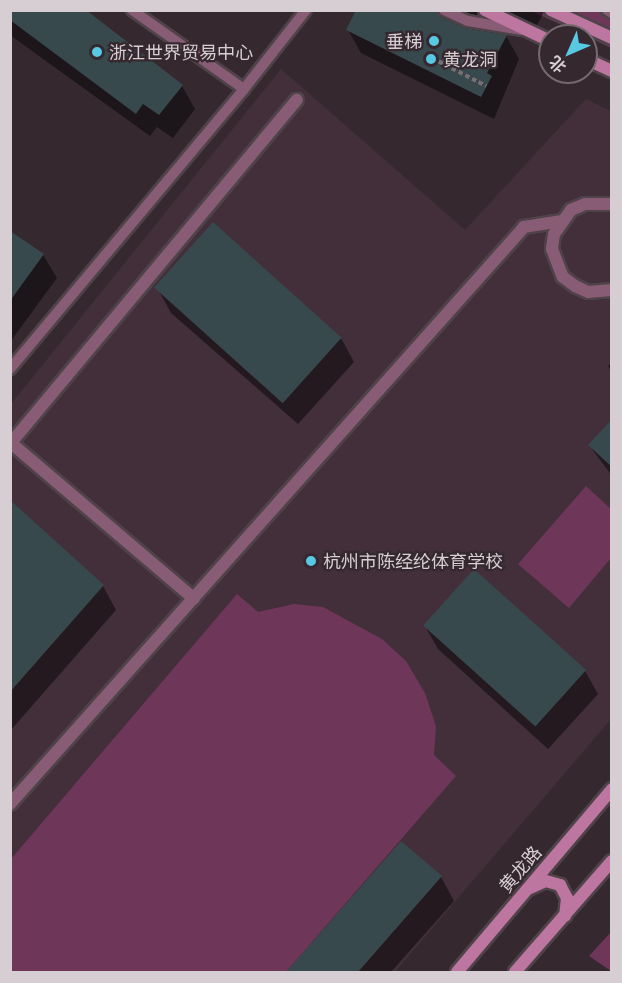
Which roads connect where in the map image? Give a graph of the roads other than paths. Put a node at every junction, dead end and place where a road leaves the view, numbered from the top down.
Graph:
1 (132, 10) edge
2 (306, 10) edge
3 (444, 10) edge
4 (485, 10) edge
5 (552, 10) edge
6 (607, 10) edge
7 (612, 13) edge
8 (527, 31) junction
9 (538, 36) edge
10 (612, 38) edge
11 (598, 64) edge
12 (612, 71) edge
13 (244, 89) junction
14 (297, 100) dead end
15 (612, 204) edge
16 (561, 221) junction
17 (612, 290) edge
18 (10, 369) edge
19 (11, 443) edge
20 (194, 599) junction
21 (612, 789) edge
22 (10, 804) edge
23 (612, 861) edge
24 (528, 888) junction
25 (565, 916) junction
26 (457, 972) edge
27 (515, 972) edge

1 - 13 lane
2 - 13 lane
3 - 8 lane
4 - 8 main road
5 - 10 main road
6 - 7 lane
8 - 9 main road
11 - 12 main road
13 - 18 lane
14 - 19 street
15 - 16 street
16 - 17 street
16 - 20 street
19 - 20 street
20 - 22 street
21 - 24 main road, 黄龙路
23 - 25 main road
24 - 25 main road
24 - 26 main road, 黄龙路
25 - 27 main road

